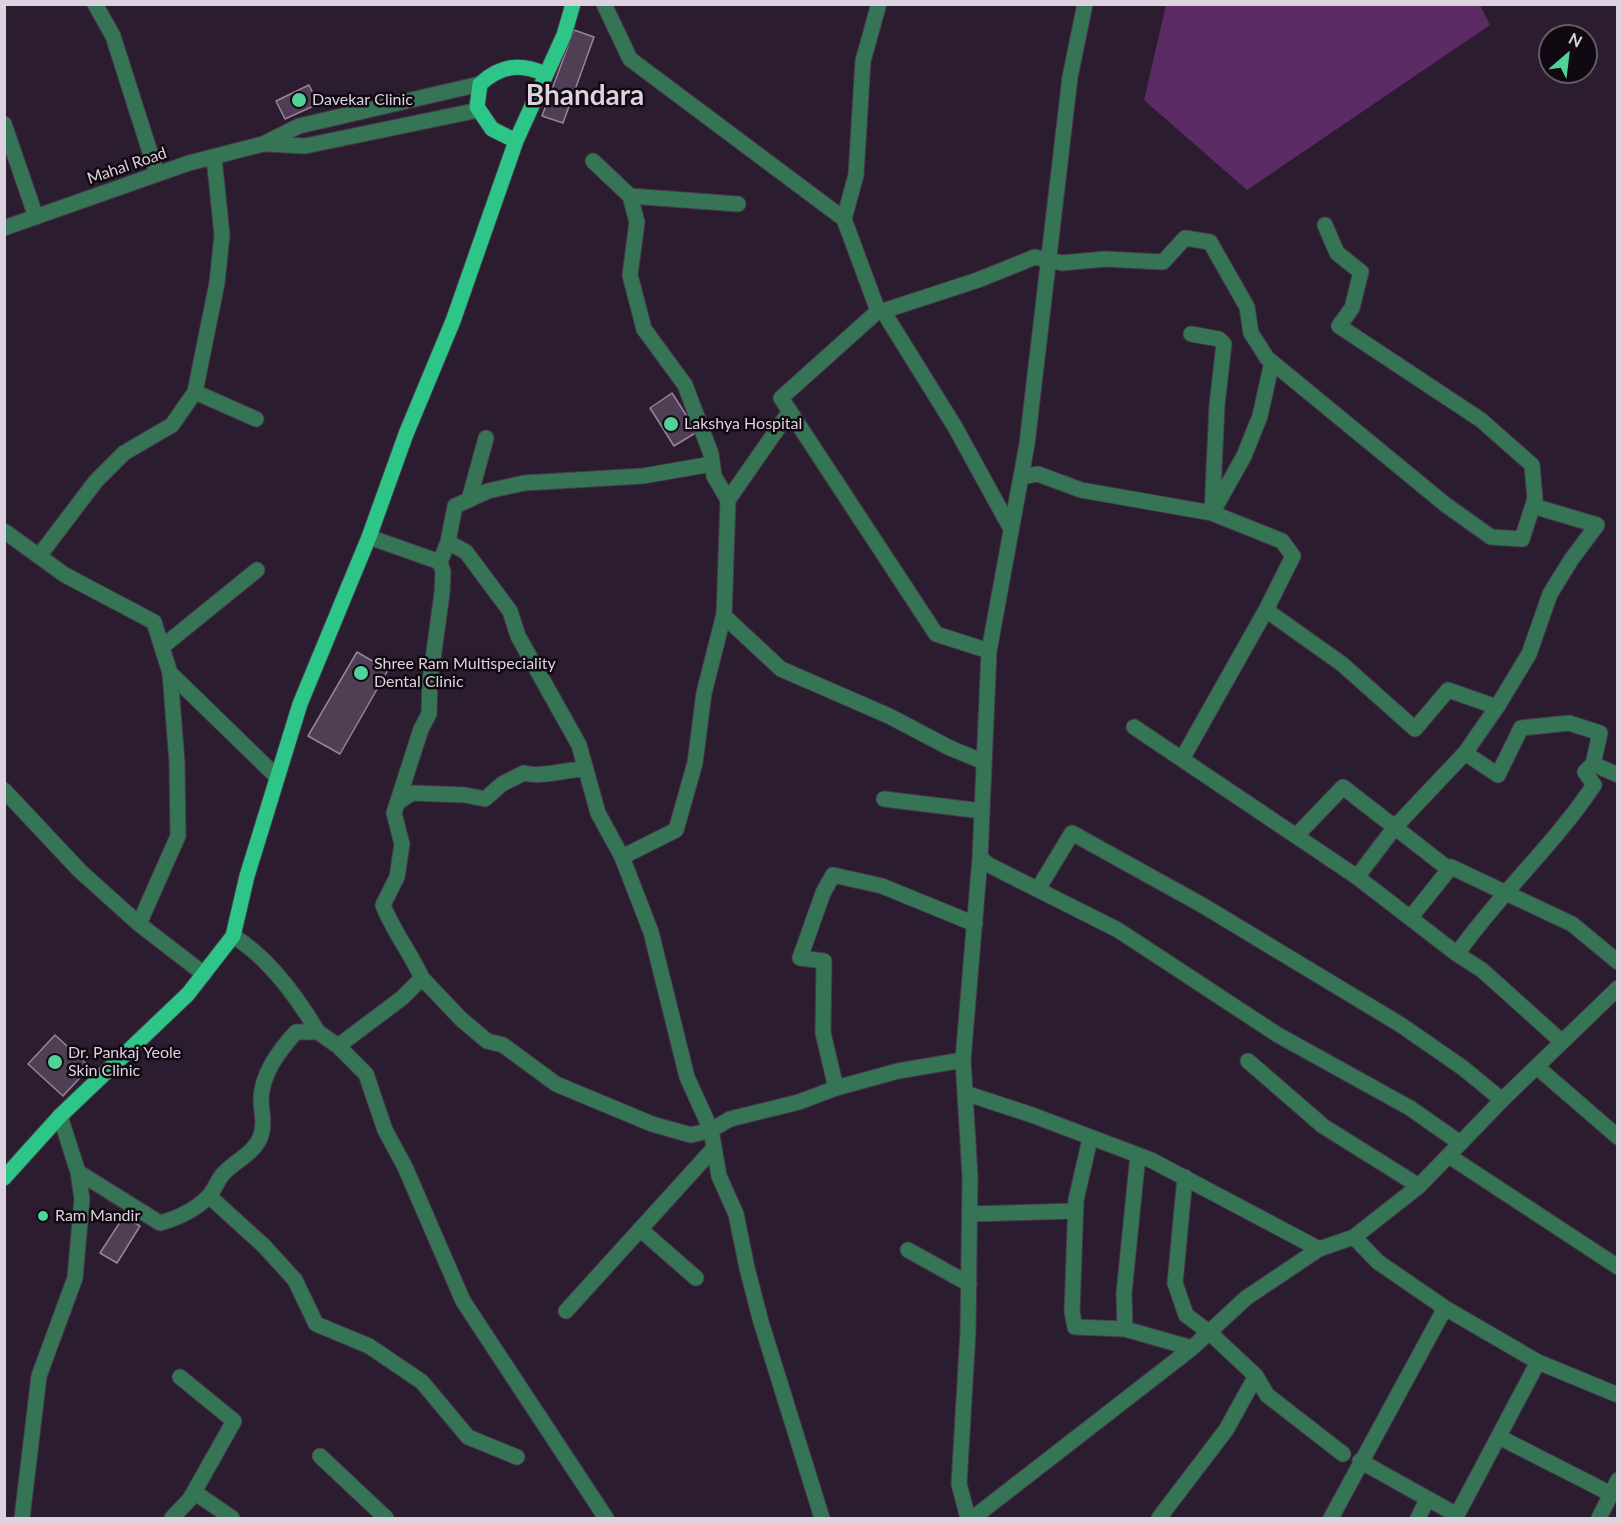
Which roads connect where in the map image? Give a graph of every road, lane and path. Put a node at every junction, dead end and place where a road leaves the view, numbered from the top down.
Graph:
1 (95, 4) edge
2 (573, 4) edge
3 (604, 4) edge
4 (1085, 4) edge
5 (878, 7) dead end
6 (545, 74) junction
7 (480, 84) junction
8 (479, 110) junction
9 (4, 124) edge
10 (516, 141) junction
11 (263, 144) junction
12 (214, 157) junction
13 (593, 161) dead end
14 (157, 174) junction
15 (630, 196) junction
16 (738, 204) dead end
17 (36, 217) junction
18 (844, 219) junction
19 (1324, 225) dead end
20 (4, 228) edge
21 (1050, 261) junction
22 (881, 311) junction
23 (1191, 334) dead end
24 (1272, 362) junction
25 (195, 392) junction
26 (790, 411) junction
27 (256, 419) dead end
28 (486, 438) dead end
29 (712, 464) junction
30 (1021, 477) junction
31 (469, 500) junction
32 (728, 500) junction
33 (1533, 506) junction
34 (1212, 513) junction
35 (1011, 529) junction
36 (4, 531) edge
37 (369, 537) junction
38 (448, 542) junction
39 (39, 556) junction
40 (440, 562) junction
41 (257, 570) dead end
42 (1266, 610) junction
43 (724, 614) junction
44 (162, 648) junction
45 (988, 651) junction
46 (170, 673) junction
47 (1497, 708) junction
48 (1134, 727) dead end
49 (1465, 753) junction
50 (1182, 759) junction
51 (984, 762) junction
52 (1593, 764) junction
53 (586, 769) junction
54 (1617, 775) edge
55 (277, 777) junction
56 (4, 790) edge
57 (884, 799) dead end
58 (397, 803) junction
59 (982, 811) junction
60 (1395, 827) junction
61 (1297, 835) junction
62 (622, 857) junction
63 (980, 858) junction
64 (1451, 867) junction
65 (1357, 877) junction
66 (1038, 889) junction
67 (1505, 894) junction
68 (1411, 917) junction
69 (139, 924) junction
70 (975, 924) junction
71 (233, 936) junction
72 (1457, 954) junction
73 (1617, 962) edge
74 (204, 974) junction
75 (422, 978) junction
76 (1617, 988) edge
77 (318, 1032) junction
78 (1562, 1042) junction
79 (338, 1046) junction
80 (963, 1060) junction
81 (1248, 1061) dead end
82 (1537, 1066) junction
83 (836, 1088) junction
84 (965, 1093) junction
85 (1502, 1100) junction
86 (60, 1116) junction
87 (711, 1130) junction
88 (1617, 1137) edge
89 (1090, 1139) junction
90 (1460, 1143) junction
91 (714, 1148) junction
92 (1138, 1155) junction
93 (1449, 1156) junction
94 (78, 1172) junction
95 (1185, 1177) junction
96 (4, 1178) edge
97 (1419, 1186) junction
98 (209, 1196) junction
99 (1075, 1211) junction
100 (970, 1214) junction
101 (640, 1229) junction
102 (1354, 1237) junction
103 (1319, 1249) junction
104 (908, 1250) dead end
105 (1617, 1267) edge
106 (696, 1278) dead end
107 (969, 1284) junction
108 (1445, 1308) junction
109 (566, 1311) dead end
110 (1125, 1329) junction
111 (1210, 1333) junction
112 (1192, 1348) junction
113 (1538, 1362) junction
114 (1256, 1376) junction
115 (180, 1377) dead end
116 (1617, 1395) edge
117 (1499, 1437) junction
118 (1344, 1454) dead end
119 (320, 1456) dead end
120 (517, 1457) dead end
121 (1360, 1461) junction
122 (1614, 1487) edge
123 (194, 1492) junction
124 (1427, 1500) junction
125 (1461, 1517) edge
126 (22, 1518) edge
127 (172, 1518) edge
128 (232, 1518) edge
129 (386, 1518) edge
130 (606, 1518) edge
131 (822, 1518) edge
132 (968, 1518) edge
133 (973, 1518) edge
134 (1159, 1518) edge
135 (1331, 1518) edge
136 (1418, 1518) edge
137 (1599, 1518) edge

1 - 14 street
2 - 6 main road
3 - 18 street
4 - 21 street
5 - 18 street
6 - 7 main road
6 - 10 main road
7 - 8 main road
7 - 11 street, Mahal Road
8 - 10 main road
8 - 11 street, Mahal Road
9 - 17 street
10 - 37 main road
11 - 12 street, Mahal Road
12 - 14 street, Mahal Road
12 - 25 street
13 - 15 street
14 - 17 street, Mahal Road
15 - 16 street
15 - 29 street
17 - 20 street, Mahal Road
18 - 22 street
19 - 33 street
21 - 22 street
21 - 24 street
21 - 30 street
22 - 26 street
22 - 35 street
23 - 34 street
24 - 33 street
24 - 34 street
25 - 27 street
25 - 39 street
26 - 32 street
26 - 45 street
28 - 31 street
29 - 31 street
29 - 32 street
30 - 34 street
30 - 35 street
31 - 38 street
32 - 43 street
33 - 47 street
34 - 42 street
35 - 45 street
36 - 39 street
37 - 40 street
37 - 55 main road
38 - 40 street
38 - 53 street
39 - 44 street
40 - 58 street
41 - 44 street
42 - 47 street
42 - 50 street
43 - 51 street
43 - 62 street
44 - 46 street
45 - 51 street
46 - 55 street
46 - 69 street
47 - 49 street
48 - 50 street
49 - 52 street
49 - 60 street
50 - 61 street
51 - 59 street
52 - 54 street
52 - 67 street
53 - 58 street
53 - 62 street
55 - 71 main road
56 - 69 street
57 - 59 street
58 - 75 street
59 - 63 street
60 - 61 street
60 - 64 street
60 - 65 street
61 - 65 street
62 - 87 street
63 - 66 street
63 - 70 street
64 - 67 street
64 - 68 street
65 - 68 street
66 - 85 street
66 - 90 street
67 - 72 street
67 - 73 street
68 - 72 street
69 - 74 street
70 - 80 street
70 - 83 street
71 - 74 main road
71 - 77 street
72 - 78 street
74 - 86 main road
75 - 79 street
75 - 87 street
76 - 78 street
77 - 79 street
77 - 98 street
78 - 82 street
79 - 130 street
80 - 83 street
80 - 84 street
81 - 97 street
82 - 85 street
82 - 88 street
83 - 87 street
84 - 89 street
84 - 100 street
85 - 90 street
86 - 94 street
86 - 96 main road
87 - 91 street
89 - 92 street
89 - 99 street
90 - 93 street
91 - 101 street
91 - 131 street
92 - 95 street
92 - 110 street
93 - 97 street
93 - 105 street
94 - 98 street
94 - 126 street
95 - 103 street
95 - 111 street
97 - 102 street
98 - 120 street
99 - 100 street
99 - 110 street
100 - 107 street
101 - 106 street
101 - 109 street
102 - 103 street
102 - 108 street
103 - 111 street
104 - 107 street
107 - 132 street
108 - 113 street
108 - 121 street
110 - 112 street
111 - 112 street
111 - 114 street
112 - 133 street
113 - 116 street
113 - 117 street
114 - 118 street
114 - 134 street
115 - 123 street
117 - 122 street
117 - 125 street
119 - 129 street
121 - 124 street
121 - 135 street
122 - 137 street
123 - 127 street
123 - 128 street
124 - 125 street
124 - 136 street

